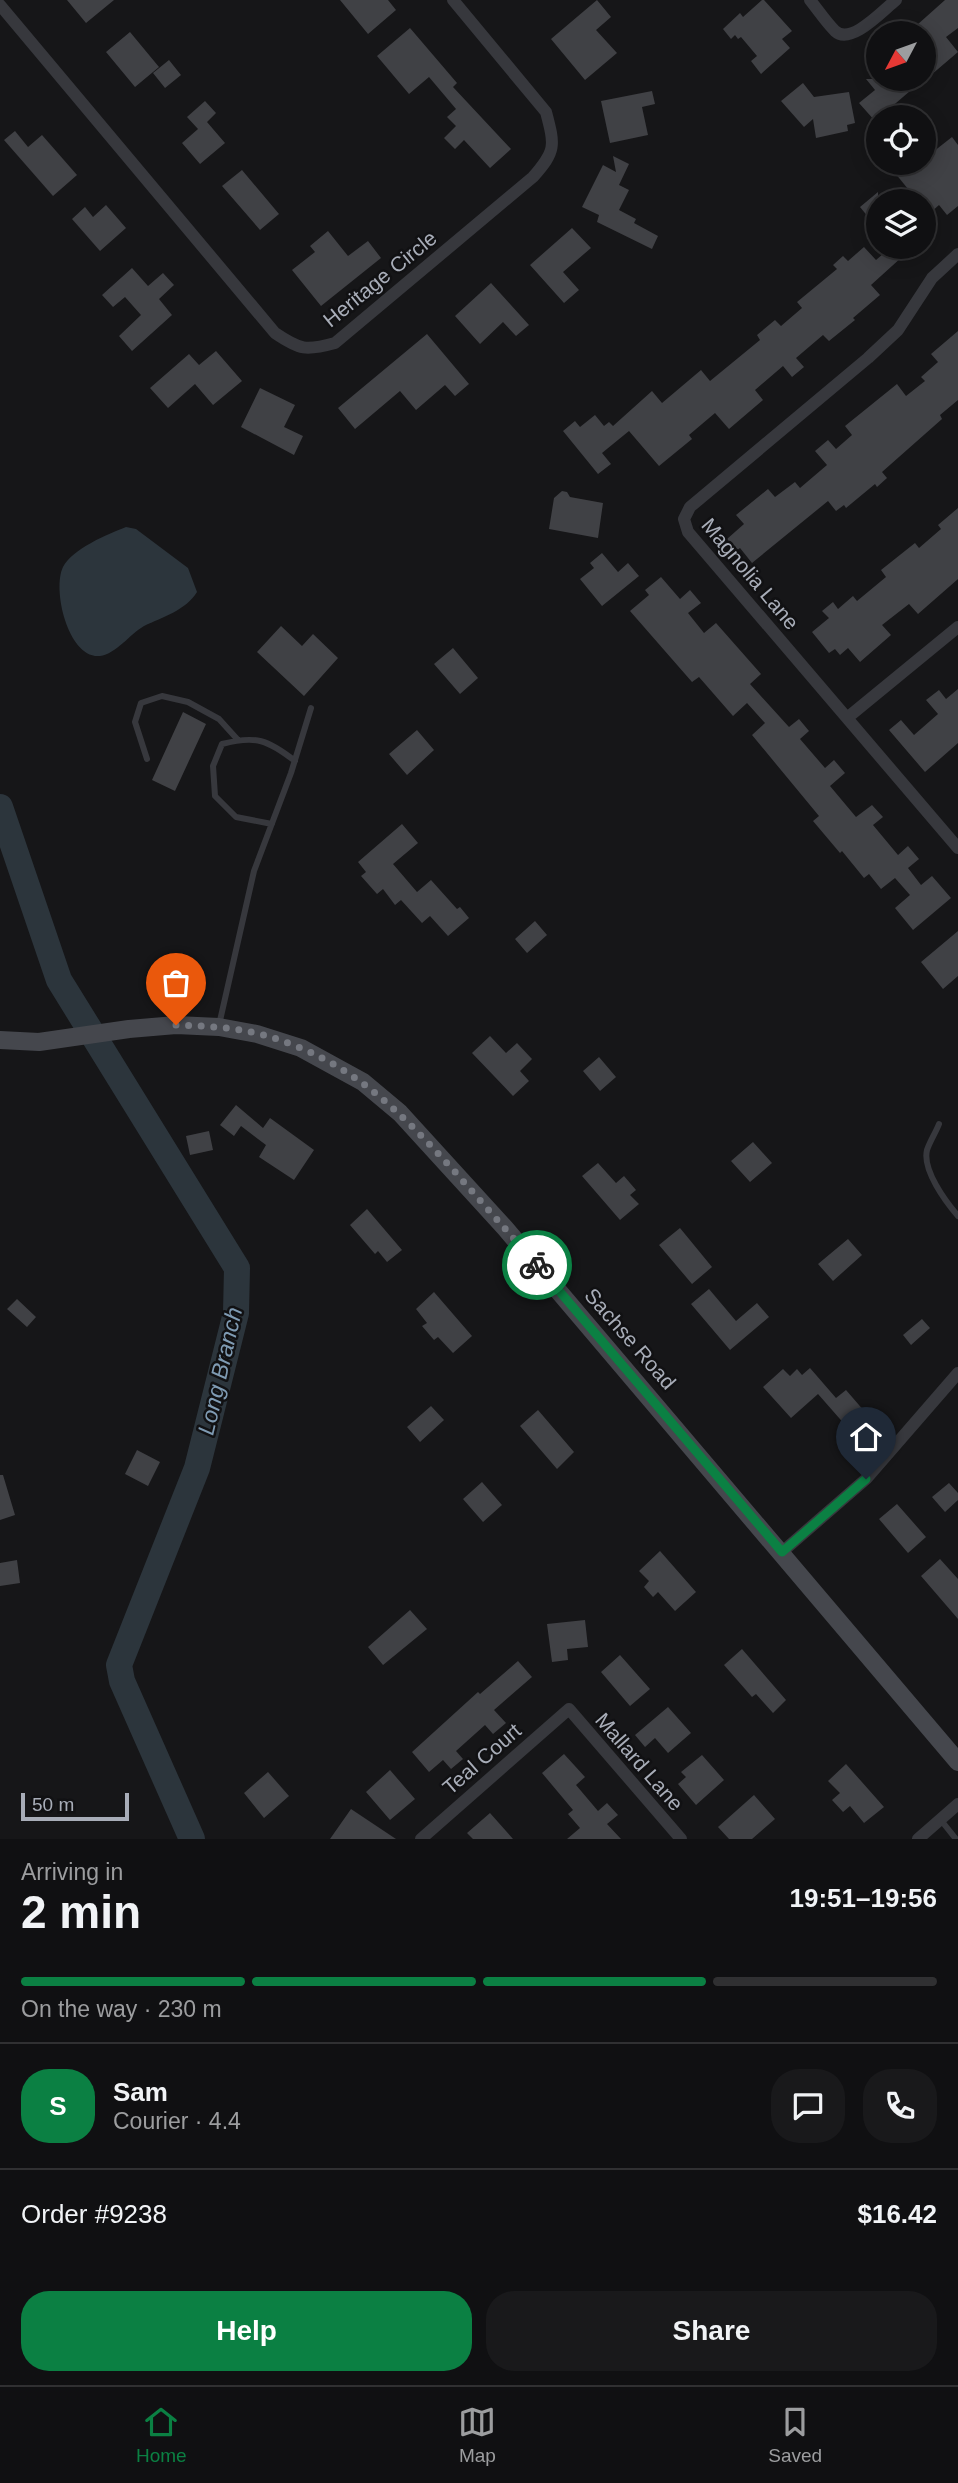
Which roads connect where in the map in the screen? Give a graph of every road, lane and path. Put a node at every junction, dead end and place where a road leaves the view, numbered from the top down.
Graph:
1 (453, 0) edge
2 (810, 0) edge
3 (896, 0) edge
4 (0, 5) edge
5 (958, 254) edge
6 (958, 628) edge
7 (311, 708) dead end
8 (847, 718) junction
9 (238, 740) junction
10 (148, 759) dead end
11 (295, 761) junction
12 (272, 824) junction
13 (958, 848) edge
14 (219, 1027) junction
15 (0, 1040) edge
16 (939, 1124) dead end
17 (958, 1216) edge
18 (958, 1373) edge
19 (782, 1552) junction
20 (569, 1709) joint
21 (958, 1762) edge
22 (958, 1804) edge
23 (940, 1819) junction
24 (422, 1838) edge
25 (681, 1839) edge
26 (918, 1839) edge
27 (956, 1839) edge

1 - 4 street, Heritage Circle
2 - 3 street
5 - 8 street, Magnolia Lane
6 - 8 street
7 - 11 lane
8 - 13 street, Magnolia Lane
9 - 10 lane
9 - 11 lane
9 - 12 lane
11 - 12 lane
12 - 14 lane
14 - 15 main road, Sachse Road
14 - 19 main road, Sachse Road
16 - 17 lane
18 - 19 street
19 - 21 main road, Sachse Road
20 - 24 street, Teal Court
20 - 25 street, Mallard Lane
22 - 23 street
23 - 26 street
23 - 27 lane

